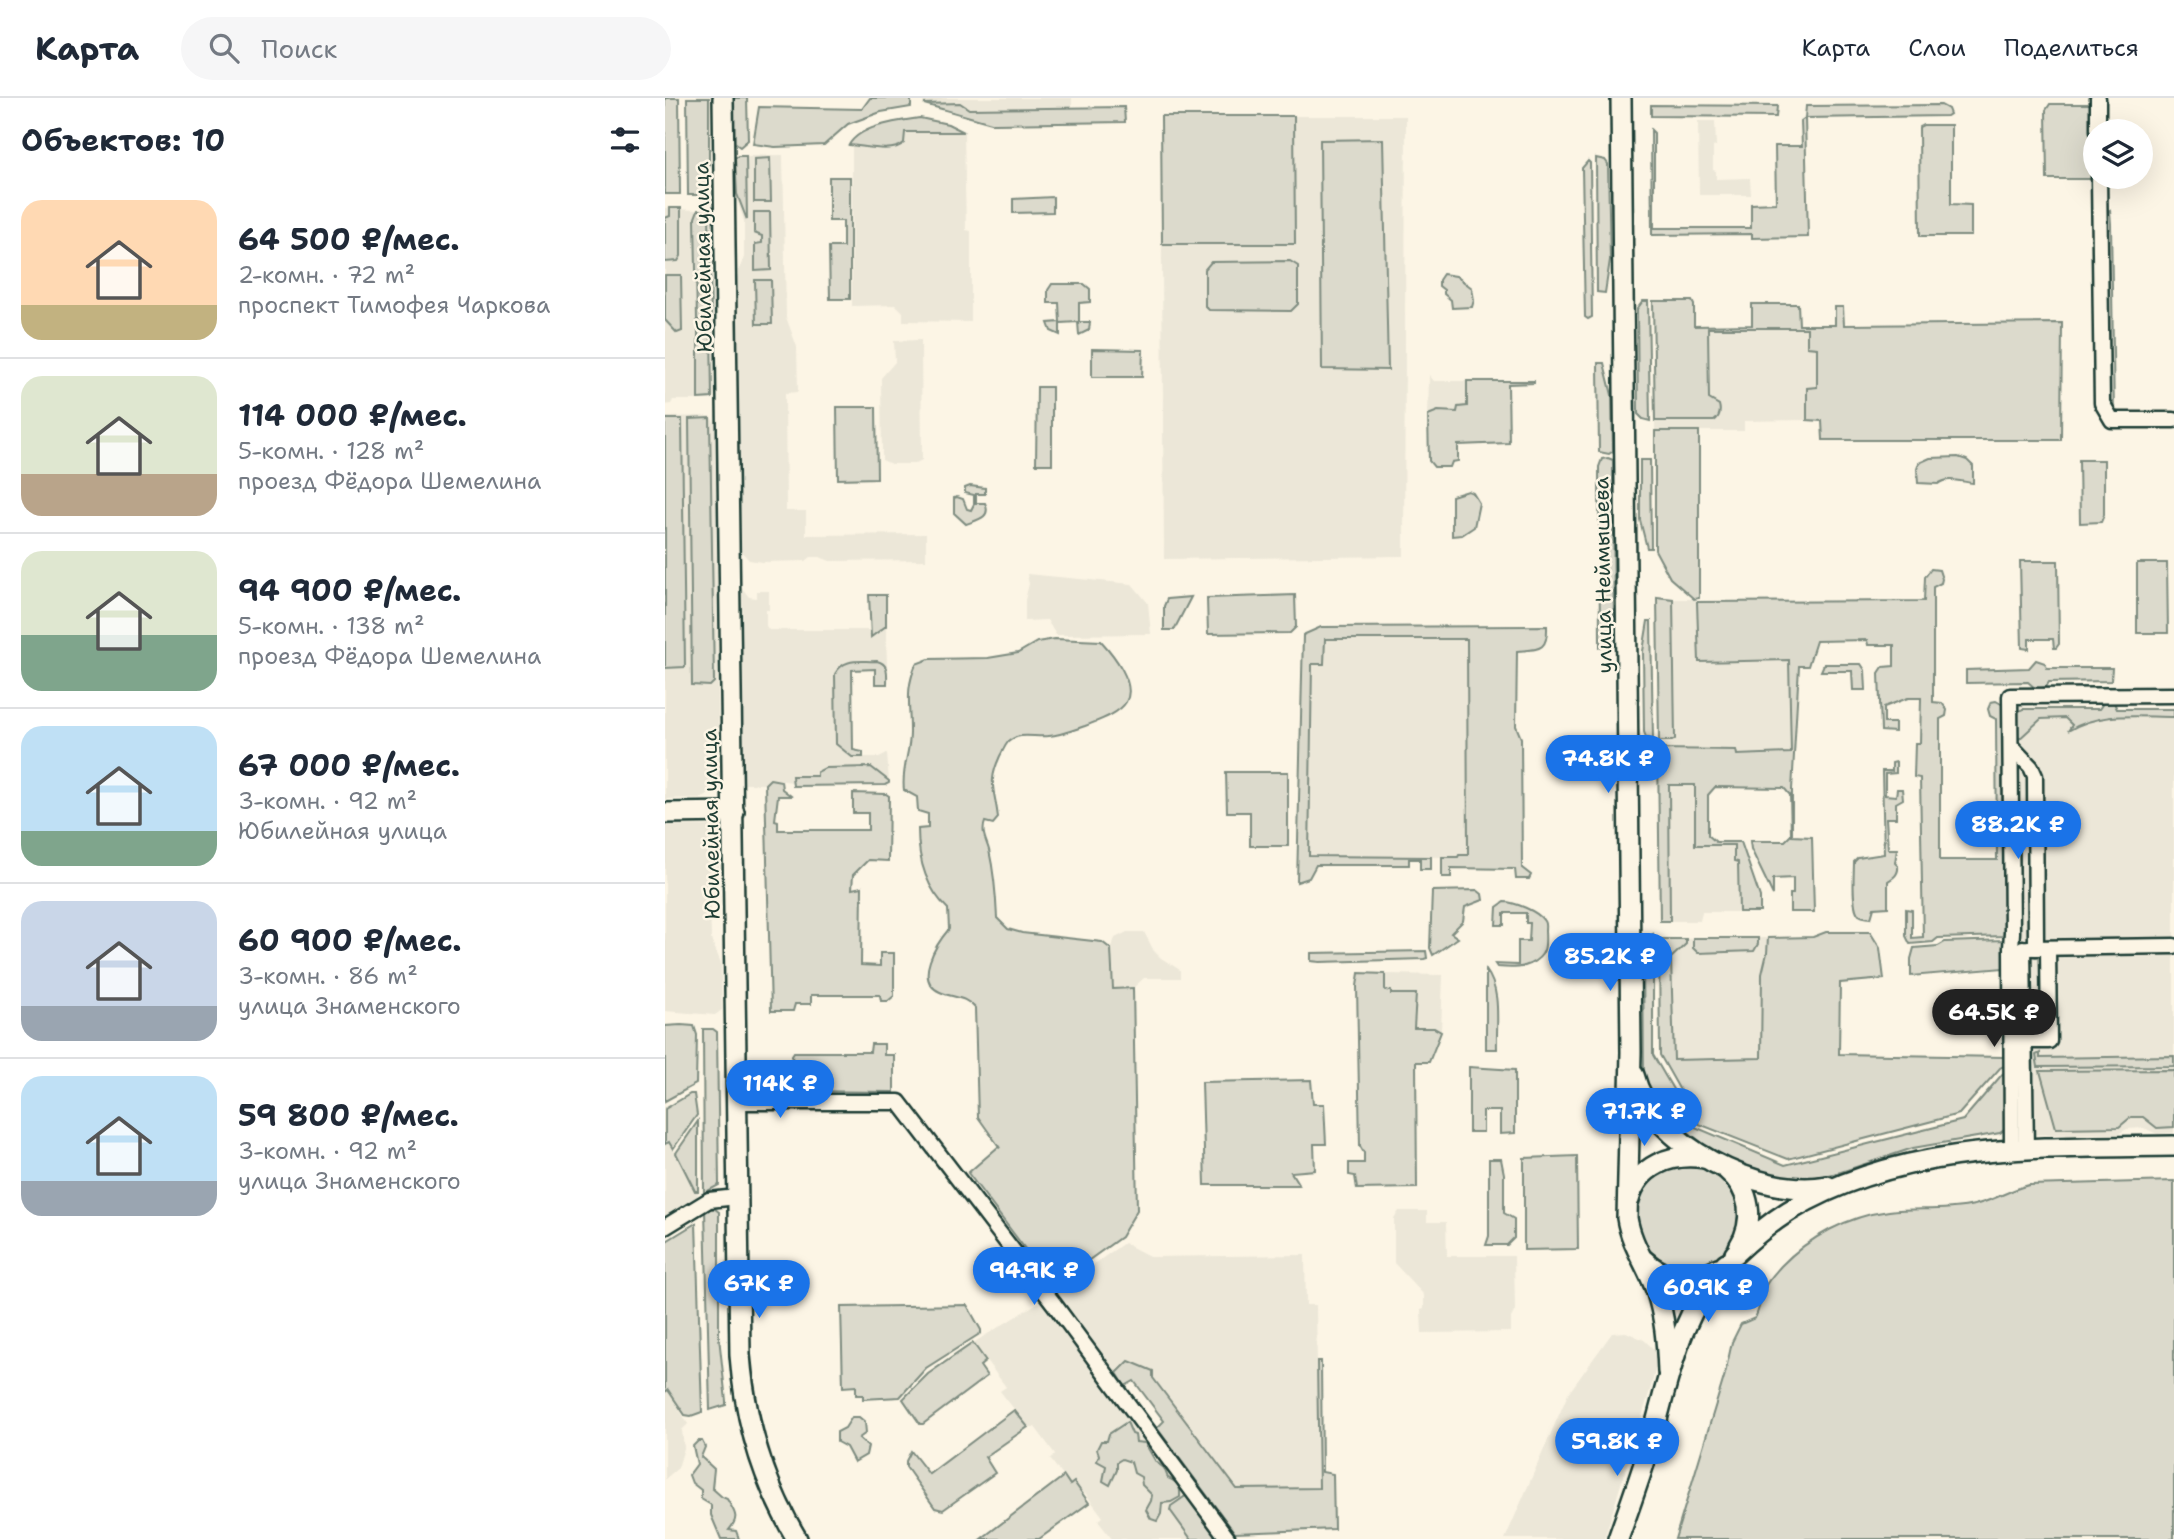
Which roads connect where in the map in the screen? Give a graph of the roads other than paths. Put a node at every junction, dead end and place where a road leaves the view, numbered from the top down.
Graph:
1 (723, 98) edge
2 (1621, 98) edge
3 (2098, 98) edge
4 (2098, 119) edge
5 (2099, 189) edge
6 (2174, 420) edge
7 (2174, 695) edge
8 (2011, 747) junction
9 (734, 812) junction
10 (665, 813) edge
11 (2026, 946) junction
12 (2174, 946) edge
13 (2024, 1041) junction
14 (1631, 1052) junction
15 (736, 1102) junction
16 (2174, 1146) edge
17 (2019, 1149) junction
18 (1716, 1163) junction
19 (1849, 1182) junction
20 (737, 1197) junction
21 (1627, 1210) junction
22 (665, 1227) edge
23 (1637, 1250) junction
24 (1730, 1258) junction
25 (1668, 1372) junction
26 (797, 1539) edge
27 (1228, 1539) edge
28 (1618, 1539) edge

1 - 9 main road, Юбилейная улица
2 - 14 main road, улица Неймышева
3 - 4 street
5 - 6 street
7 - 8 street
8 - 11 street
8 - 11 street
9 - 10 main road
9 - 15 main road, Юбилейная улица
11 - 12 street
11 - 13 street
11 - 13 street
11 - 17 street
13 - 17 street
14 - 18 main road
14 - 21 main road
15 - 20 main road, Юбилейная улица
15 - 27 street
16 - 17 main road
17 - 19 main road
18 - 19 main road
18 - 21 main road
18 - 24 main road
19 - 24 main road
20 - 22 street
20 - 26 main road, Юбилейная улица
21 - 23 main road
23 - 24 main road
23 - 25 main road
24 - 25 main road
25 - 28 main road

